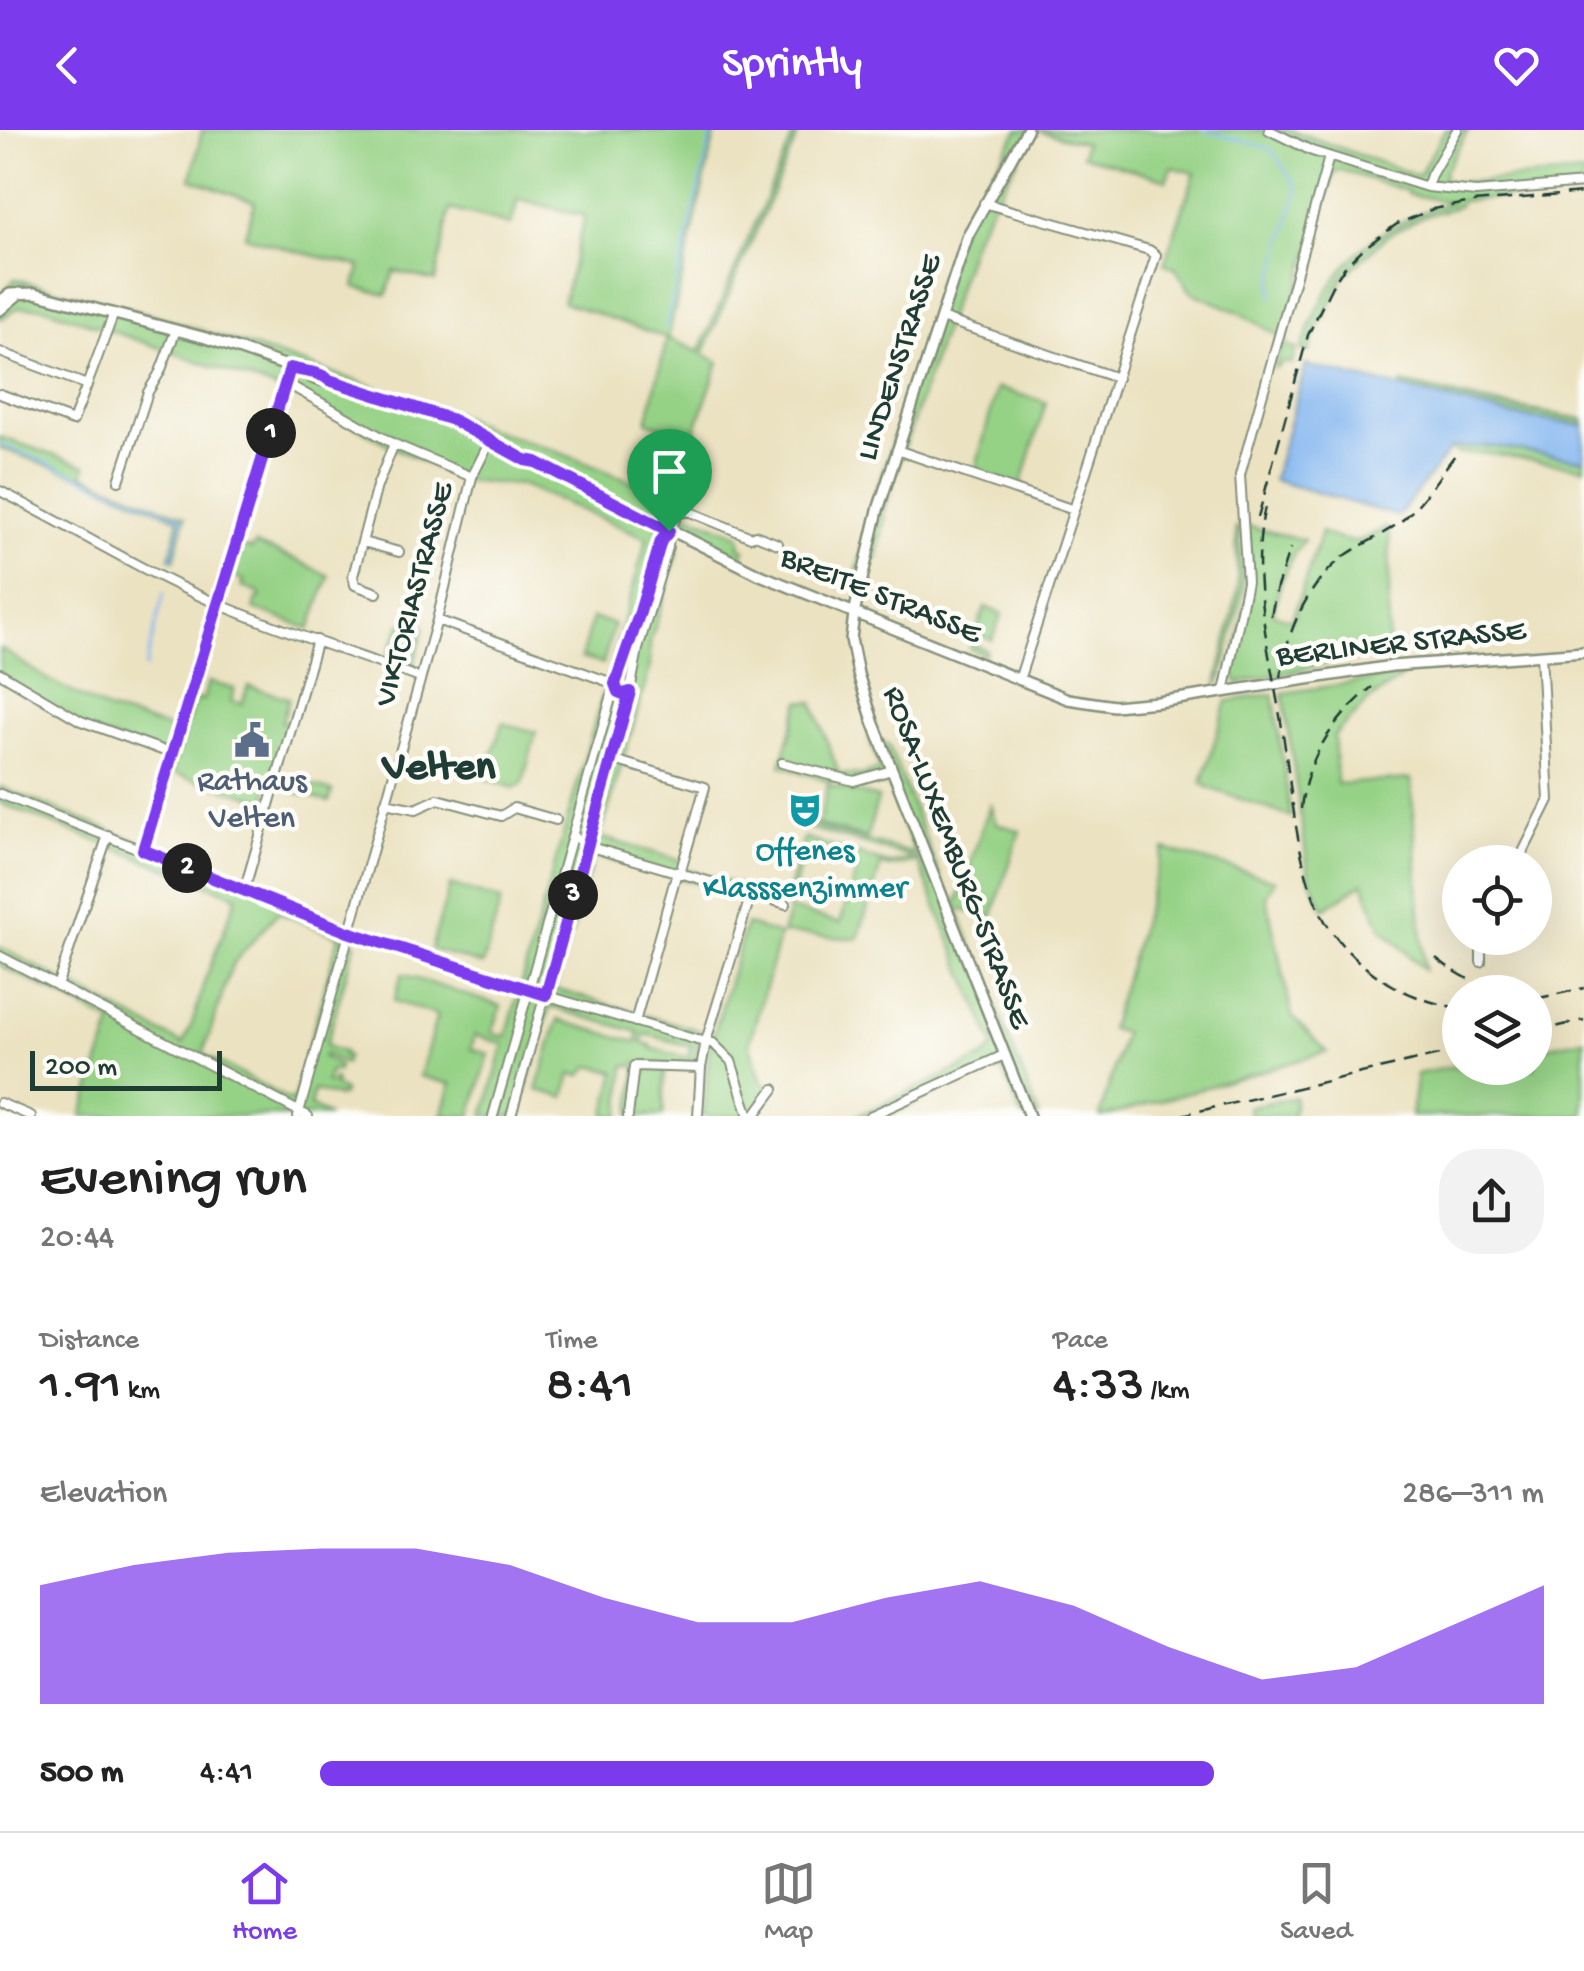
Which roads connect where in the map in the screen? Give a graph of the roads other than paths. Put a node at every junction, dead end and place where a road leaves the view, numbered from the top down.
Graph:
1 (1027, 130) edge
2 (1269, 130) edge
3 (1457, 130) edge
4 (1330, 156) junction
5 (1584, 183) edge
6 (1427, 187) junction
7 (984, 203) junction
8 (20, 294) junction
9 (0, 302) edge
10 (0, 310) edge
11 (114, 313) junction
12 (940, 318) junction
13 (176, 330) junction
14 (0, 352) edge
15 (290, 368) junction
16 (1117, 378) junction
17 (286, 384) junction
18 (87, 385) junction
19 (0, 394) edge
20 (491, 439) junction
21 (394, 444) junction
22 (897, 450) junction
23 (472, 478) junction
24 (119, 481) dead end
25 (0, 492) edge
26 (1074, 510) junction
27 (669, 531) junction
28 (363, 542) junction
29 (778, 544) dead end
30 (399, 552) dead end
31 (378, 593) dead end
32 (219, 604) junction
33 (854, 614) junction
34 (437, 620) junction
35 (317, 640) junction
36 (1584, 652) edge
37 (1541, 655) junction
38 (0, 673) edge
39 (420, 678) junction
40 (1019, 680) junction
41 (615, 684) junction
42 (631, 689) junction
43 (1224, 692) junction
44 (173, 754) junction
45 (611, 759) junction
46 (782, 762) dead end
47 (892, 770) junction
48 (0, 794) edge
49 (385, 803) junction
50 (553, 819) dead end
51 (573, 834) junction
52 (108, 835) junction
53 (589, 840) junction
54 (1526, 845) edge
55 (143, 850) junction
56 (678, 872) junction
57 (244, 891) junction
58 (751, 894) junction
59 (786, 904) dead end
60 (348, 932) junction
61 (1481, 955) edge
62 (0, 956) edge
63 (1481, 962) dead end
64 (57, 986) junction
65 (529, 990) junction
66 (546, 995) junction
67 (635, 1022) junction
68 (706, 1041) junction
69 (1004, 1055) junction
70 (701, 1068) junction
71 (774, 1089) dead end
72 (0, 1103) edge
73 (302, 1115) edge
74 (31, 1116) edge
75 (494, 1116) edge
76 (511, 1116) edge
77 (628, 1116) edge
78 (698, 1116) edge
79 (751, 1116) edge
80 (870, 1116) edge
81 (1029, 1116) edge

1 - 7 main road, LINDENSTRASSE
2 - 4 street
3 - 6 street
4 - 6 street
4 - 43 street
5 - 6 street
7 - 12 main road, LINDENSTRASSE
7 - 16 street
8 - 9 main road
8 - 10 main road
8 - 11 main road, BREITE STRASSE
11 - 13 main road, BREITE STRASSE
11 - 18 street
12 - 16 street
12 - 22 main road, LINDENSTRASSE
13 - 15 main road, BREITE STRASSE
13 - 24 street
14 - 18 street
15 - 17 street
15 - 20 main road, BREITE STRASSE
16 - 26 street
17 - 21 street
17 - 32 street
18 - 19 street
20 - 23 street, VIKTORIASTRASSE
20 - 27 main road, BREITE STRASSE
21 - 23 street
21 - 28 street
22 - 26 street
22 - 33 main road, LINDENSTRASSE
23 - 34 street, VIKTORIASTRASSE
25 - 32 street
26 - 40 street
27 - 29 street
27 - 33 main road, BREITE STRASSE
27 - 41 street
27 - 42 street
28 - 30 street
28 - 31 street
32 - 35 street
32 - 44 street
33 - 40 main road, BREITE STRASSE
33 - 47 main road, ROSA-LUXEMBURG-STRASSE
34 - 39 street, VIKTORIASTRASSE
34 - 41 street
35 - 39 street
35 - 57 street
36 - 37 main road, BERLINER STRASSE
37 - 43 main road, BERLINER STRASSE
37 - 54 street
38 - 44 street
39 - 49 street, VIKTORIASTRASSE
40 - 43 main road, BREITE STRASSE
41 - 42 street
41 - 51 street
42 - 45 street
44 - 55 street
45 - 53 street
45 - 56 street
46 - 47 street
47 - 69 main road, ROSA-LUXEMBURG-STRASSE
48 - 52 street
49 - 50 street
49 - 60 street, VIKTORIASTRASSE
51 - 53 street
51 - 65 street
52 - 55 street
52 - 64 street
53 - 56 street
53 - 66 street
55 - 57 street
56 - 58 street
56 - 67 street
57 - 60 street
58 - 59 street
58 - 68 street
60 - 65 street
60 - 73 street, VIKTORIASTRASSE
61 - 63 street
62 - 64 street
64 - 73 street
65 - 66 street
65 - 75 street
66 - 67 street
66 - 76 street
67 - 68 street
68 - 70 street
68 - 79 street
69 - 80 street
69 - 81 main road, ROSA-LUXEMBURG-STRASSE
70 - 77 street
70 - 78 street
71 - 79 street
72 - 74 street

